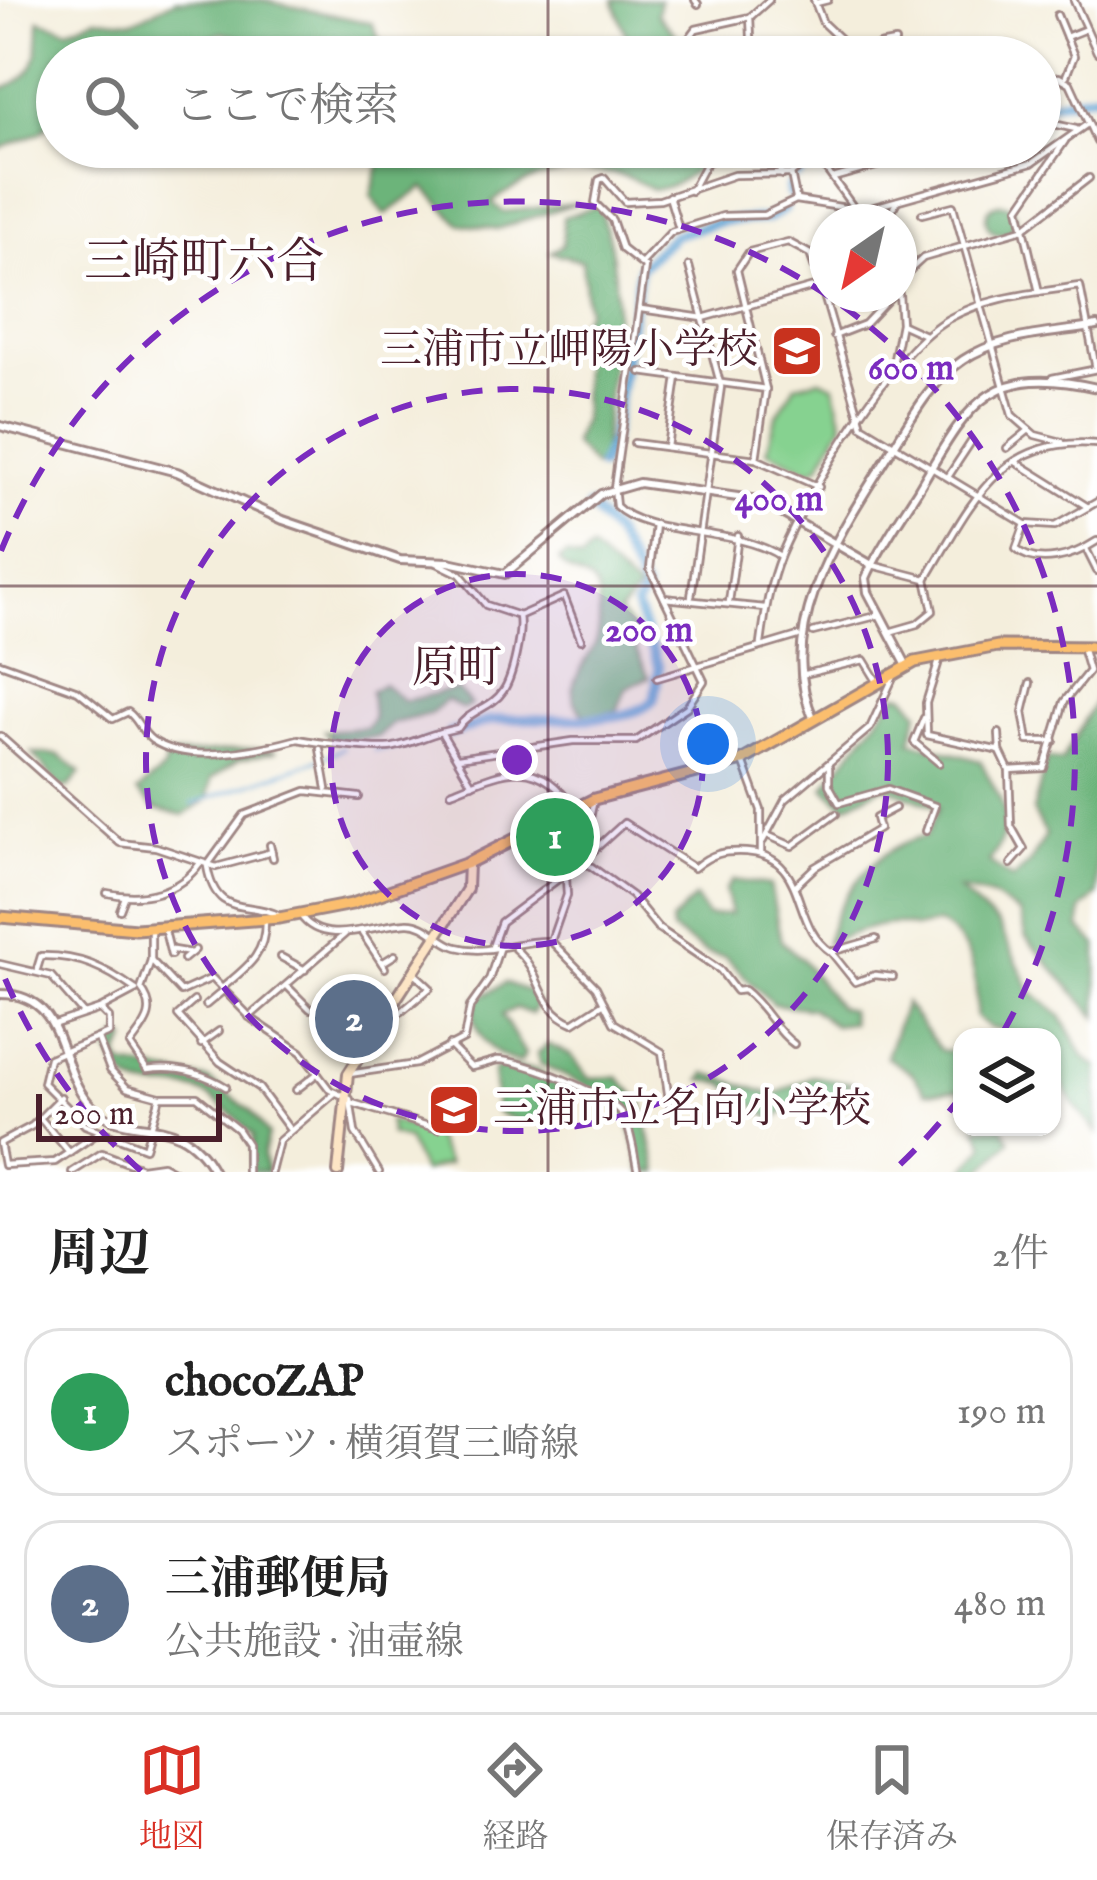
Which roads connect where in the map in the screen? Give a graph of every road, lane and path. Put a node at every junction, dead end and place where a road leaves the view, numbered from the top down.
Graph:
1 (769, 0) edge
2 (828, 0) edge
3 (1074, 1) edge
4 (815, 2) edge
5 (1057, 15) dead end
6 (750, 17) junction
7 (1086, 28) junction
8 (691, 36) edge
9 (751, 36) edge
10 (838, 36) edge
11 (1066, 37) junction
12 (1097, 52) edge
13 (1061, 79) edge
14 (1065, 79) junction
15 (1085, 125) junction
16 (1061, 126) edge
17 (1076, 129) junction
18 (1068, 136) junction
19 (1061, 141) edge
20 (1097, 142) edge
21 (1061, 146) edge
22 (703, 168) edge
23 (778, 168) edge
24 (801, 168) edge
25 (826, 168) edge
26 (869, 168) edge
27 (1014, 168) edge
28 (1046, 168) edge
29 (791, 174) junction
30 (782, 176) junction
31 (833, 178) junction
32 (1089, 178) dead end
33 (691, 191) junction
34 (669, 196) junction
35 (796, 200) junction
36 (898, 200) junction
37 (819, 204) edge
38 (850, 204) edge
39 (880, 204) edge
40 (896, 204) edge
41 (922, 214) dead end
42 (679, 229) junction
43 (1022, 229) junction
44 (964, 246) junction
45 (809, 254) edge
46 (917, 261) edge
47 (644, 264) junction
48 (702, 268) dead end
49 (809, 289) edge
50 (1039, 292) junction
51 (979, 304) junction
52 (744, 306) junction
53 (641, 309) junction
54 (829, 312) edge
55 (878, 312) edge
56 (900, 312) edge
57 (703, 317) junction
58 (902, 323) junction
59 (1093, 326) edge
60 (925, 335) junction
61 (834, 336) junction
62 (991, 346) junction
63 (893, 365) junction
64 (1097, 369) edge
65 (641, 372) dead end
66 (676, 377) junction
67 (1052, 377) junction
68 (721, 383) junction
69 (1002, 388) junction
70 (1097, 388) edge
71 (766, 389) junction
72 (858, 422) junction
73 (0, 426) edge
74 (1029, 430) junction
75 (634, 442) dead end
76 (971, 442) dead end
77 (1062, 442) junction
78 (1097, 444) edge
79 (895, 446) junction
80 (667, 447) junction
81 (1006, 448) dead end
82 (712, 453) junction
83 (757, 459) junction
84 (1016, 462) junction
85 (931, 467) junction
86 (948, 478) junction
87 (819, 487) junction
88 (614, 488) junction
89 (706, 491) junction
90 (977, 495) junction
91 (1096, 503) edge
92 (1088, 507) junction
93 (799, 521) junction
94 (655, 524) junction
95 (1025, 524) junction
96 (701, 530) junction
97 (739, 536) junction
98 (1097, 542) edge
99 (836, 543) junction
100 (1086, 548) junction
101 (781, 556) junction
102 (435, 561) junction
103 (872, 565) junction
104 (1097, 571) edge
105 (926, 579) junction
106 (691, 597) junction
107 (662, 598) junction
108 (729, 602) junction
109 (765, 608) junction
110 (880, 615) junction
111 (519, 616) junction
112 (813, 632) dead end
113 (889, 632) junction
114 (798, 636) dead end
115 (581, 640) dead end
116 (761, 644) junction
117 (1082, 647) junction
118 (1097, 647) edge
119 (940, 656) junction
120 (0, 663) edge
121 (697, 664) junction
122 (907, 666) junction
123 (1089, 671) junction
124 (894, 673) junction
125 (805, 674) junction
126 (1097, 676) edge
127 (659, 677) dead end
128 (878, 682) junction
129 (1030, 683) dead end
130 (924, 718) junction
131 (814, 720) junction
132 (441, 732) junction
133 (999, 733) dead end
134 (0, 736) edge
135 (1054, 741) junction
136 (320, 747) junction
137 (1000, 751) junction
138 (458, 758) junction
139 (743, 760) junction
140 (939, 763) dead end
141 (829, 767) junction
142 (1009, 770) junction
143 (472, 784) junction
144 (327, 789) junction
145 (451, 792) dead end
146 (359, 796) dead end
147 (594, 800) junction
148 (574, 808) junction
149 (895, 808) dead end
150 (836, 814) dead end
151 (926, 831) dead end
152 (765, 838) junction
153 (272, 852) dead end
154 (760, 854) junction
155 (583, 862) junction
156 (468, 863) junction
157 (204, 864) junction
158 (1011, 864) dead end
159 (566, 877) junction
160 (796, 885) junction
161 (107, 893) dead end
162 (125, 897) junction
163 (120, 910) dead end
164 (299, 915) junction
165 (0, 917) edge
166 (278, 918) junction
167 (265, 919) junction
168 (164, 927) junction
169 (151, 928) junction
170 (361, 931) junction
171 (346, 932) junction
172 (437, 937) junction
173 (876, 939) dead end
174 (551, 941) junction
175 (512, 947) junction
176 (496, 949) junction
177 (832, 952) junction
178 (395, 955) dead end
179 (281, 957) dead end
180 (184, 958) dead end
181 (151, 960) junction
182 (0, 964) edge
183 (37, 969) junction
184 (304, 970) junction
185 (412, 972) junction
186 (893, 977) dead end
187 (287, 986) junction
188 (223, 989) junction
189 (139, 990) junction
190 (0, 994) edge
191 (194, 1000) dead end
192 (604, 1003) junction
193 (206, 1005) dead end
194 (100, 1009) junction
195 (310, 1009) dead end
196 (400, 1012) dead end
197 (83, 1013) junction
198 (250, 1016) junction
199 (55, 1024) junction
200 (219, 1031) dead end
201 (98, 1039) junction
202 (201, 1044) junction
203 (794, 1044) dead end
204 (449, 1045) junction
205 (65, 1051) junction
206 (318, 1073) junction
207 (348, 1074) junction
208 (226, 1087) dead end
209 (296, 1090) dead end
210 (343, 1096) junction
211 (61, 1097) junction
212 (160, 1097) junction
213 (670, 1107) dead end
214 (40, 1118) junction
215 (154, 1128) junction
216 (438, 1129) dead end
217 (290, 1130) junction
218 (98, 1132) junction
219 (0, 1143) edge
220 (70, 1153) junction
221 (134, 1169) edge
222 (72, 1172) edge
223 (175, 1172) edge
224 (214, 1172) edge
225 (247, 1172) edge
226 (271, 1172) edge
227 (338, 1172) edge
228 (379, 1172) edge
229 (638, 1172) edge

1 - 6 street
2 - 4 street
3 - 7 street
4 - 10 street
5 - 11 street
6 - 8 street
6 - 9 street
7 - 11 street
7 - 12 street
11 - 14 street
13 - 14 street
14 - 15 street
15 - 17 street
15 - 20 street
16 - 17 street
17 - 18 street
18 - 19 street
18 - 21 street
22 - 33 street
23 - 30 street
24 - 29 street
25 - 31 street
26 - 31 street
27 - 36 street
28 - 43 street
29 - 30 street
29 - 35 street
30 - 33 street
31 - 38 street
32 - 43 street
33 - 34 street
34 - 42 street
34 - 47 street
35 - 37 street
35 - 42 street
36 - 39 street
36 - 40 street
41 - 44 street
42 - 47 street
43 - 44 street
43 - 50 street
44 - 46 street
44 - 51 street
45 - 52 street
47 - 53 street
48 - 57 street
49 - 52 street
50 - 51 street
50 - 59 street
51 - 60 street
51 - 62 street
52 - 57 street
52 - 71 street
53 - 57 street
53 - 88 street
54 - 61 street
55 - 61 street
56 - 58 street
57 - 68 street
58 - 60 street
58 - 63 street
59 - 62 street
59 - 64 street
60 - 63 street
61 - 72 street
62 - 69 street
62 - 79 street
63 - 72 street
64 - 67 street
65 - 66 street
66 - 68 street
66 - 80 street
67 - 69 street
67 - 70 street
68 - 71 street
68 - 82 street
69 - 74 street
69 - 85 street
71 - 83 street
72 - 79 street
72 - 87 street
73 - 102 street
74 - 77 street
74 - 81 street
75 - 80 street
76 - 86 street
77 - 78 street
77 - 84 street
79 - 85 street
79 - 99 street
80 - 82 street
82 - 83 street
82 - 89 street
83 - 87 street
84 - 90 street
84 - 92 street
85 - 86 street
85 - 103 street
86 - 90 street
87 - 93 street
88 - 89 street
88 - 94 street
88 - 102 street
89 - 93 street
89 - 96 street
90 - 95 street
90 - 105 street
91 - 92 street
92 - 95 street
93 - 99 street
93 - 101 street
94 - 96 street
94 - 107 street
95 - 100 street
96 - 97 street
96 - 106 street
97 - 101 street
97 - 108 street
98 - 100 street
99 - 103 street
99 - 125 street
100 - 104 street
101 - 109 street
102 - 111 street
103 - 105 street
103 - 110 street
105 - 113 street
106 - 107 street
106 - 108 street
107 - 121 street
108 - 109 street
109 - 116 street
110 - 112 street
110 - 113 street
111 - 115 street
111 - 132 street
113 - 122 street
114 - 116 street
116 - 121 street
117 - 118 main road
117 - 119 main road
117 - 123 street
119 - 122 main road
119 - 130 street
120 - 136 street
121 - 127 street
121 - 138 street
122 - 124 main road
123 - 126 street
123 - 135 street
124 - 128 main road
124 - 141 street
125 - 128 street
125 - 131 street
128 - 131 main road
129 - 135 street
130 - 137 street
130 - 140 street
131 - 139 main road
132 - 136 street
132 - 138 street
133 - 137 street
134 - 157 street
135 - 142 street
136 - 144 street
137 - 142 street
138 - 143 street
139 - 147 main road
139 - 152 street
141 - 151 street
141 - 152 street
142 - 158 street
143 - 145 street
143 - 148 street
144 - 146 street
144 - 157 street
147 - 148 main road
147 - 155 street
148 - 156 main road
149 - 160 street
150 - 152 street
152 - 154 street
153 - 157 street
154 - 155 street
154 - 160 street
155 - 159 street
155 - 203 street
156 - 164 main road
156 - 172 main road
157 - 162 street
157 - 166 street
159 - 174 street
159 - 176 street
160 - 177 street
161 - 162 street
162 - 163 street
164 - 166 main road
164 - 171 street
165 - 169 main road
166 - 167 main road
167 - 168 main road
167 - 188 street
168 - 169 main road
168 - 180 street
169 - 181 street
170 - 171 street
170 - 172 street
170 - 178 street
171 - 184 street
172 - 176 street
172 - 185 main road
173 - 177 street
174 - 175 street
174 - 192 street
175 - 176 street
175 - 192 street
176 - 204 street
177 - 186 street
179 - 184 street
181 - 188 street
181 - 189 street
182 - 183 street
183 - 189 street
183 - 197 street
184 - 187 street
185 - 196 street
185 - 207 main road
187 - 195 street
187 - 198 street
188 - 193 street
188 - 198 street
189 - 194 street
189 - 208 street
190 - 199 street
191 - 202 street
192 - 213 street
194 - 197 street
194 - 201 street
197 - 199 street
198 - 206 street
199 - 205 street
200 - 202 street
201 - 205 street
201 - 212 street
202 - 217 street
204 - 207 street
204 - 229 street
205 - 211 street
205 - 215 street
206 - 209 street
206 - 210 street
207 - 210 main road
210 - 216 street
210 - 217 street
210 - 227 main road
210 - 228 street
211 - 214 street
211 - 218 street
212 - 215 street
212 - 225 street
214 - 219 street
214 - 220 street
215 - 218 street
215 - 224 street
217 - 226 street
218 - 220 street
219 - 220 street
221 - 222 street
221 - 223 street

